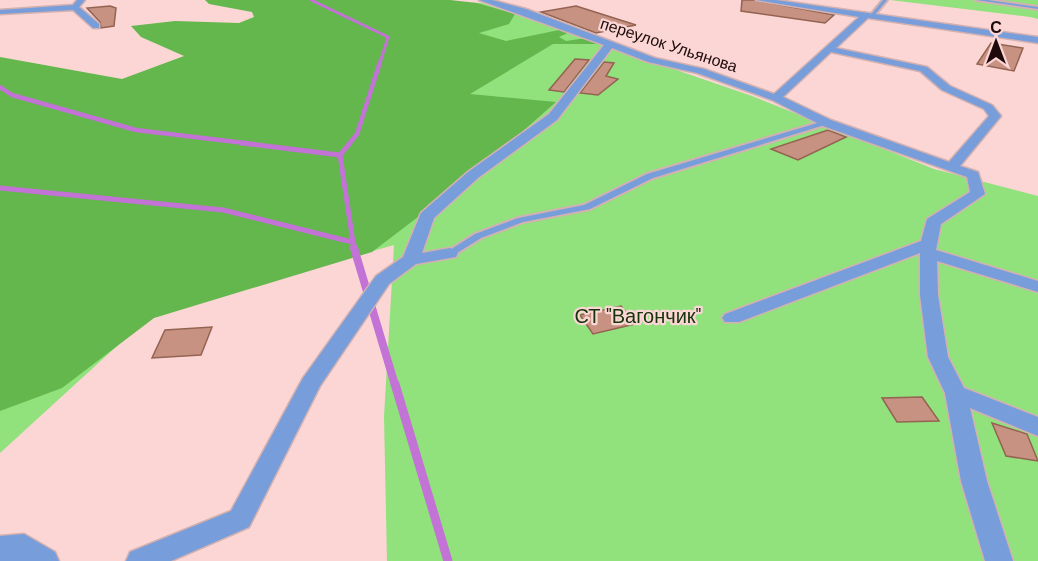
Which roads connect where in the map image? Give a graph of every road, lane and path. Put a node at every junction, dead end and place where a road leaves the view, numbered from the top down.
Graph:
1 (760, 0) edge
2 (885, 0) edge
3 (978, 0) edge
4 (483, 1) edge
5 (78, 3) edge
6 (1038, 8) edge
7 (0, 12) edge
8 (868, 16) junction
9 (96, 26) dead end
10 (1038, 40) edge
11 (609, 45) junction
12 (829, 49) junction
13 (776, 98) junction
14 (827, 123) junction
15 (952, 167) junction
16 (928, 249) junction
17 (450, 253) joint
18 (411, 260) junction
19 (1038, 287) edge
20 (732, 318) dead end
21 (956, 393) junction
22 (1038, 428) edge
23 (0, 549) edge
24 (45, 561) edge
25 (140, 561) edge
26 (999, 561) edge

1 - 8 street
2 - 8 lane
3 - 6 lane
4 - 11 street, переулок Ульянова
5 - 7 street
5 - 9 street
8 - 10 street
8 - 12 street
11 - 13 street, переулок Ульянова
11 - 18 street
12 - 13 street
12 - 15 street
13 - 14 street, переулок Ульянова
14 - 15 street, переулок Ульянова
14 - 17 lane
15 - 16 street, переулок Ульянова
16 - 19 street
16 - 20 street
16 - 21 street
17 - 18 street
18 - 25 street
21 - 22 street
21 - 26 street
23 - 24 street

